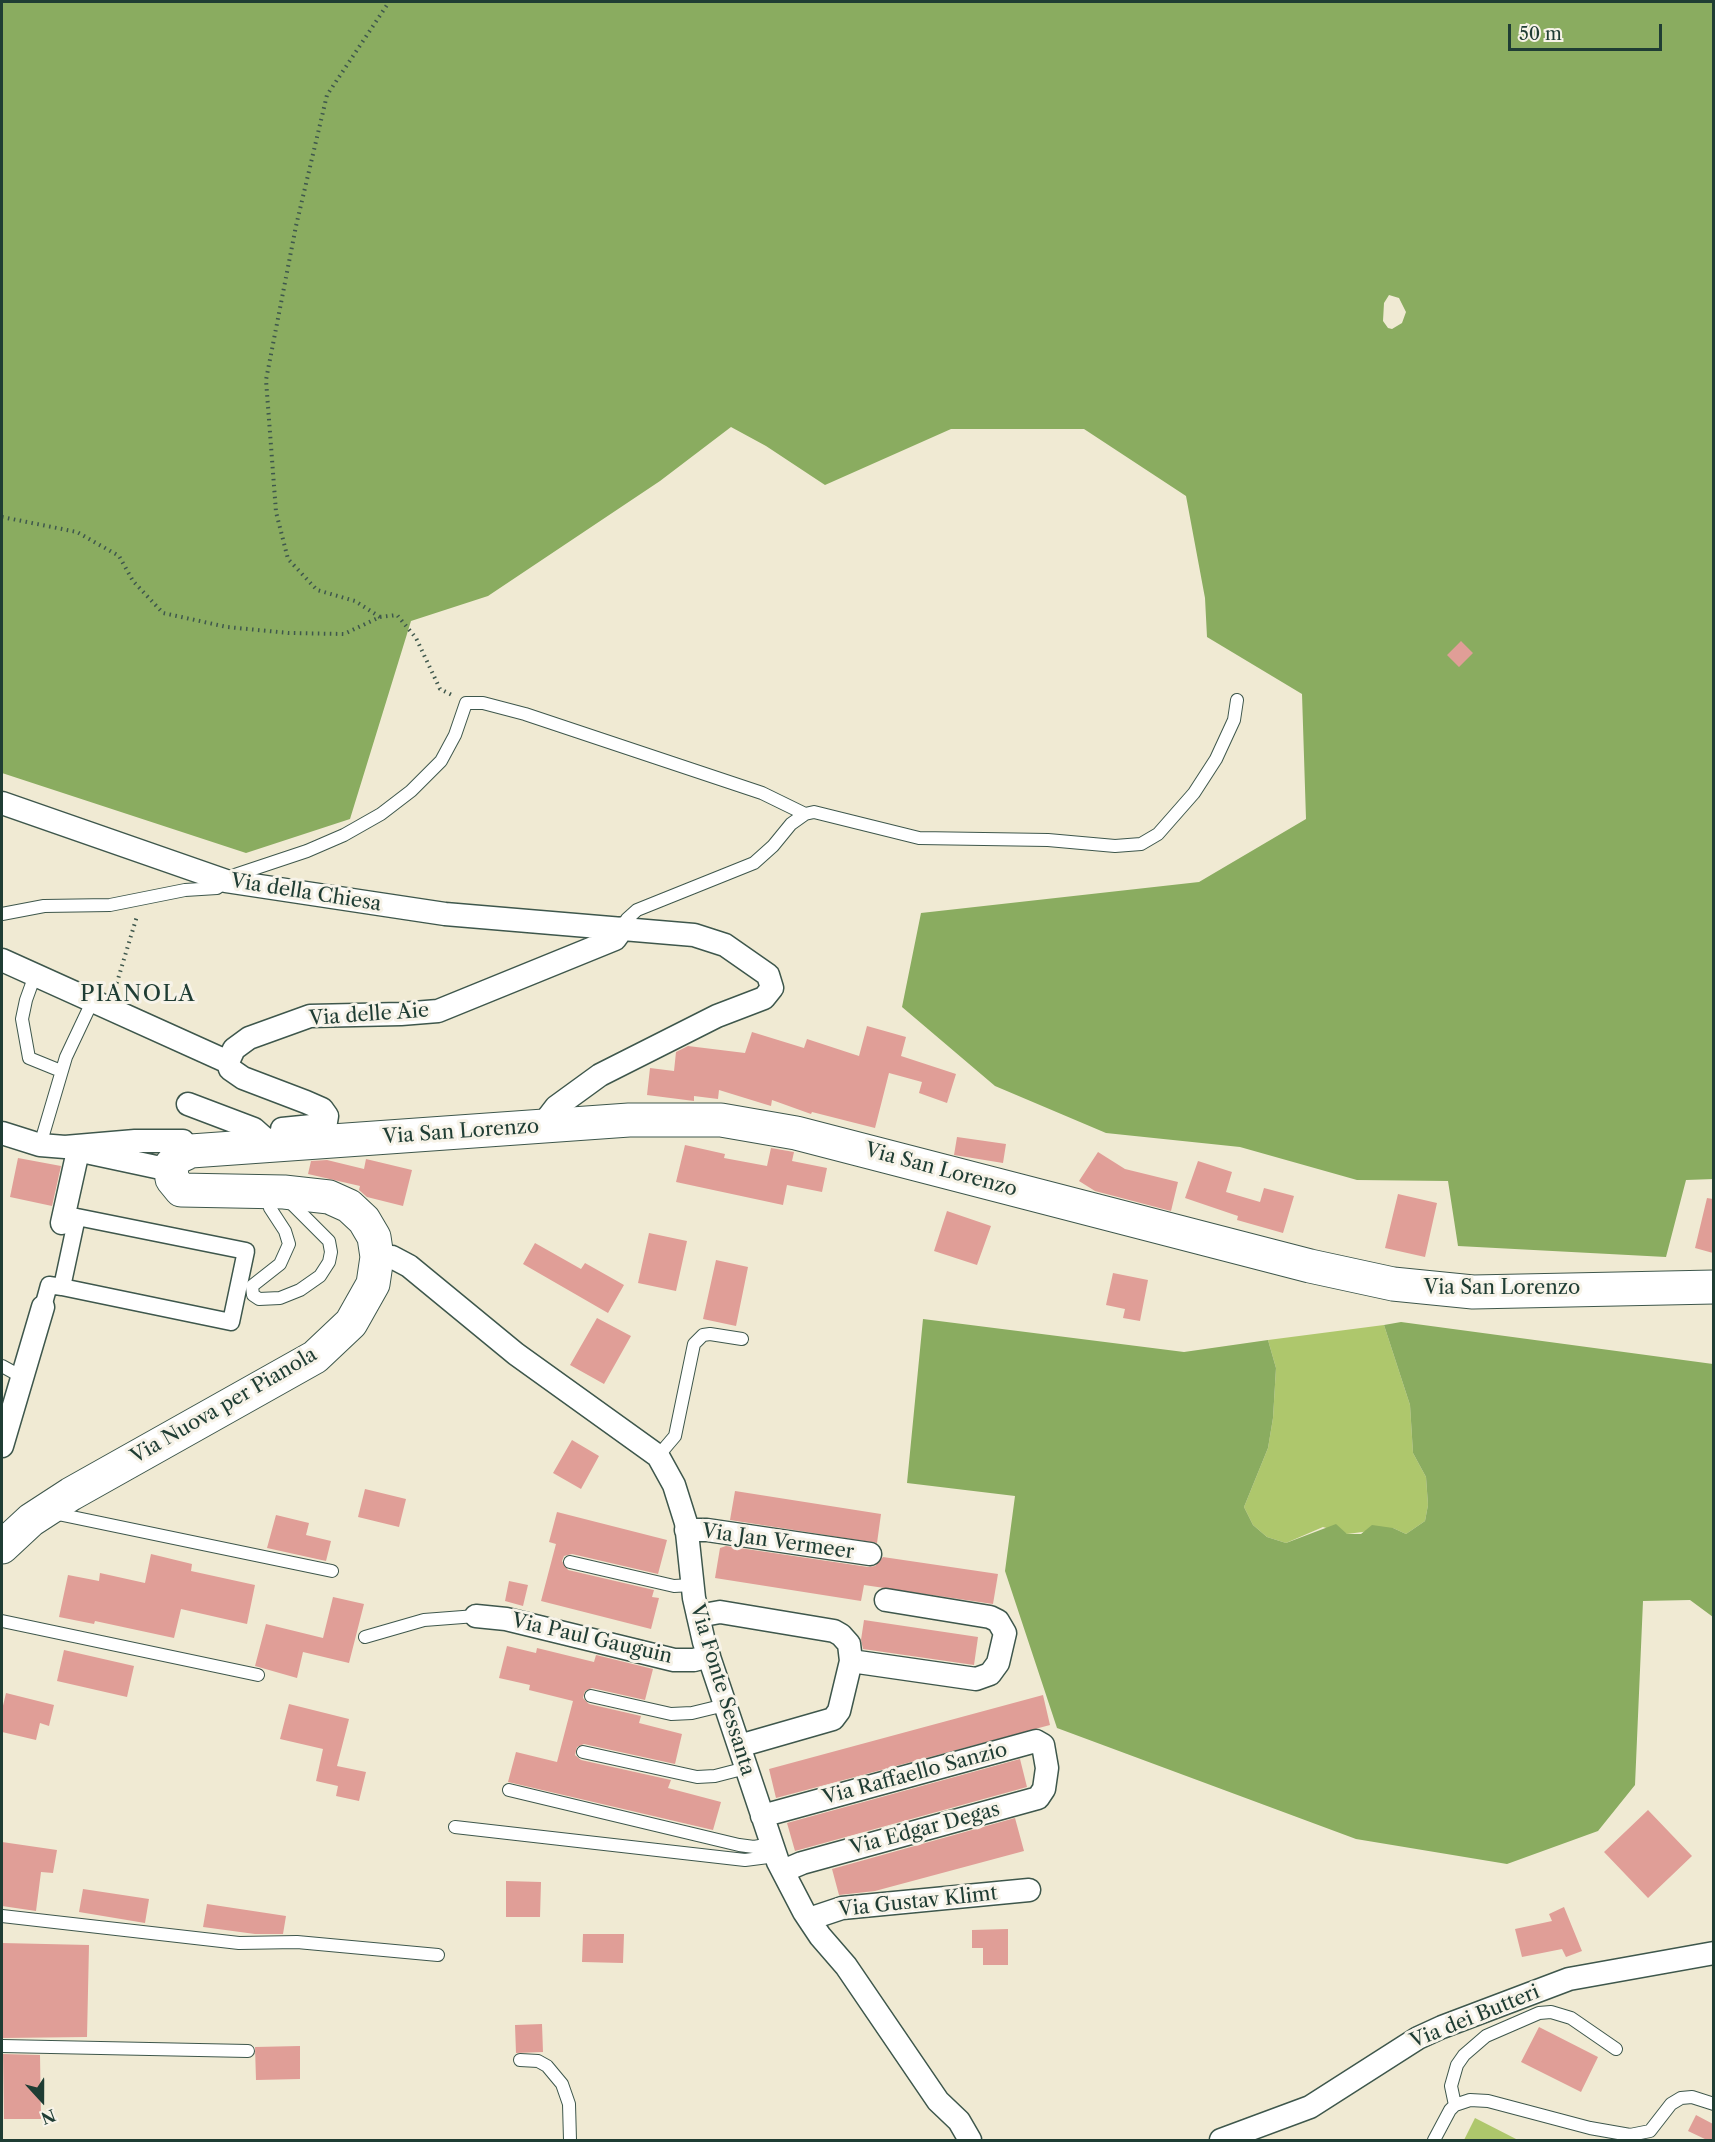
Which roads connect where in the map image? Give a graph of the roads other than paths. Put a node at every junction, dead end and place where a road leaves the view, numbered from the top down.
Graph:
1 (1238, 700) dead end
2 (2, 803) edge
3 (805, 814) junction
4 (226, 882) junction
5 (2, 914) edge
6 (623, 928) junction
7 (2, 960) edge
8 (35, 975) junction
9 (100, 1006) junction
10 (228, 1062) junction
11 (61, 1071) junction
12 (188, 1104) dead end
13 (546, 1126) junction
14 (2, 1133) edge
15 (266, 1143) junction
16 (40, 1145) junction
17 (71, 1149) junction
18 (176, 1156) junction
19 (275, 1192) junction
20 (62, 1223) dead end
21 (377, 1257) junction
22 (246, 1284) junction
23 (62, 1287) junction
24 (1713, 1287) edge
25 (43, 1307) joint
26 (742, 1339) dead end
27 (2, 1366) edge
28 (22, 1377) junction
29 (2, 1446) edge
30 (658, 1456) junction
31 (43, 1511) junction
32 (687, 1530) junction
33 (2, 1547) edge
34 (870, 1554) dead end
35 (570, 1562) dead end
36 (332, 1571) dead end
37 (692, 1585) junction
38 (886, 1600) dead end
39 (476, 1616) joint
40 (698, 1616) junction
41 (2, 1621) edge
42 (365, 1637) dead end
43 (709, 1656) junction
44 (851, 1661) junction
45 (258, 1675) dead end
46 (591, 1696) dead end
47 (725, 1705) junction
48 (739, 1746) junction
49 (583, 1752) dead end
50 (746, 1768) junction
51 (1047, 1768) joint
52 (509, 1790) dead end
53 (762, 1816) junction
54 (455, 1827) dead end
55 (777, 1857) junction
56 (1029, 1890) dead end
57 (2, 1916) edge
58 (809, 1919) junction
59 (1713, 1953) edge
60 (438, 1955) dead end
61 (2, 2046) edge
62 (1616, 2049) dead end
63 (248, 2051) dead end
64 (520, 2060) dead end
65 (1713, 2104) edge
66 (1455, 2105) junction
67 (570, 2140) edge
68 (970, 2140) edge
69 (1221, 2140) edge
70 (1434, 2140) edge

1 - 3 lane
2 - 4 street, Via della Chiesa
3 - 4 lane
3 - 6 lane
4 - 5 lane
4 - 6 street, Via della Chiesa
6 - 10 street, Via delle Aie
6 - 13 street, Via della Chiesa
7 - 8 street
8 - 9 street
8 - 11 lane
9 - 10 street
9 - 11 lane
10 - 15 street
11 - 16 lane
12 - 15 street
13 - 15 main road, Via San Lorenzo
13 - 24 main road, Via San Lorenzo
14 - 16 street
15 - 18 main road, Via San Lorenzo
16 - 17 street
17 - 18 street
17 - 18 street
17 - 20 street
18 - 19 main road, Via Nuova per Pianola
19 - 21 main road, Via Nuova per Pianola
19 - 22 lane
19 - 22 lane
21 - 30 street, Via Fonte Sessanta
21 - 31 main road, Via Nuova per Pianola
22 - 23 street
22 - 23 street
23 - 25 street
25 - 28 street
26 - 30 lane
27 - 28 lane
28 - 29 street
30 - 32 street, Via Fonte Sessanta
31 - 33 main road, Via Nuova per Pianola
31 - 36 lane
32 - 34 street, Via Jan Vermeer
32 - 37 street, Via Fonte Sessanta
35 - 37 lane
37 - 40 street, Via Fonte Sessanta
38 - 44 street
39 - 42 lane
39 - 43 street, Via Paul Gauguin
40 - 43 street, Via Fonte Sessanta
40 - 44 street
41 - 45 lane
43 - 47 street, Via Fonte Sessanta
44 - 48 street
46 - 47 lane
47 - 48 street, Via Fonte Sessanta
48 - 50 street, Via Fonte Sessanta
49 - 50 lane
50 - 53 street, Via Fonte Sessanta
51 - 53 street, Via Raffaello Sanzio
51 - 55 street, Via Edgar Degas
52 - 55 lane
53 - 55 street, Via Fonte Sessanta
54 - 55 lane
55 - 58 street, Via Fonte Sessanta
56 - 58 street, Via Gustav Klimt
57 - 60 lane
58 - 68 street, Via Fonte Sessanta
59 - 69 street, Via dei Butteri
61 - 63 lane
62 - 66 lane
64 - 67 lane
65 - 66 lane
66 - 70 lane

